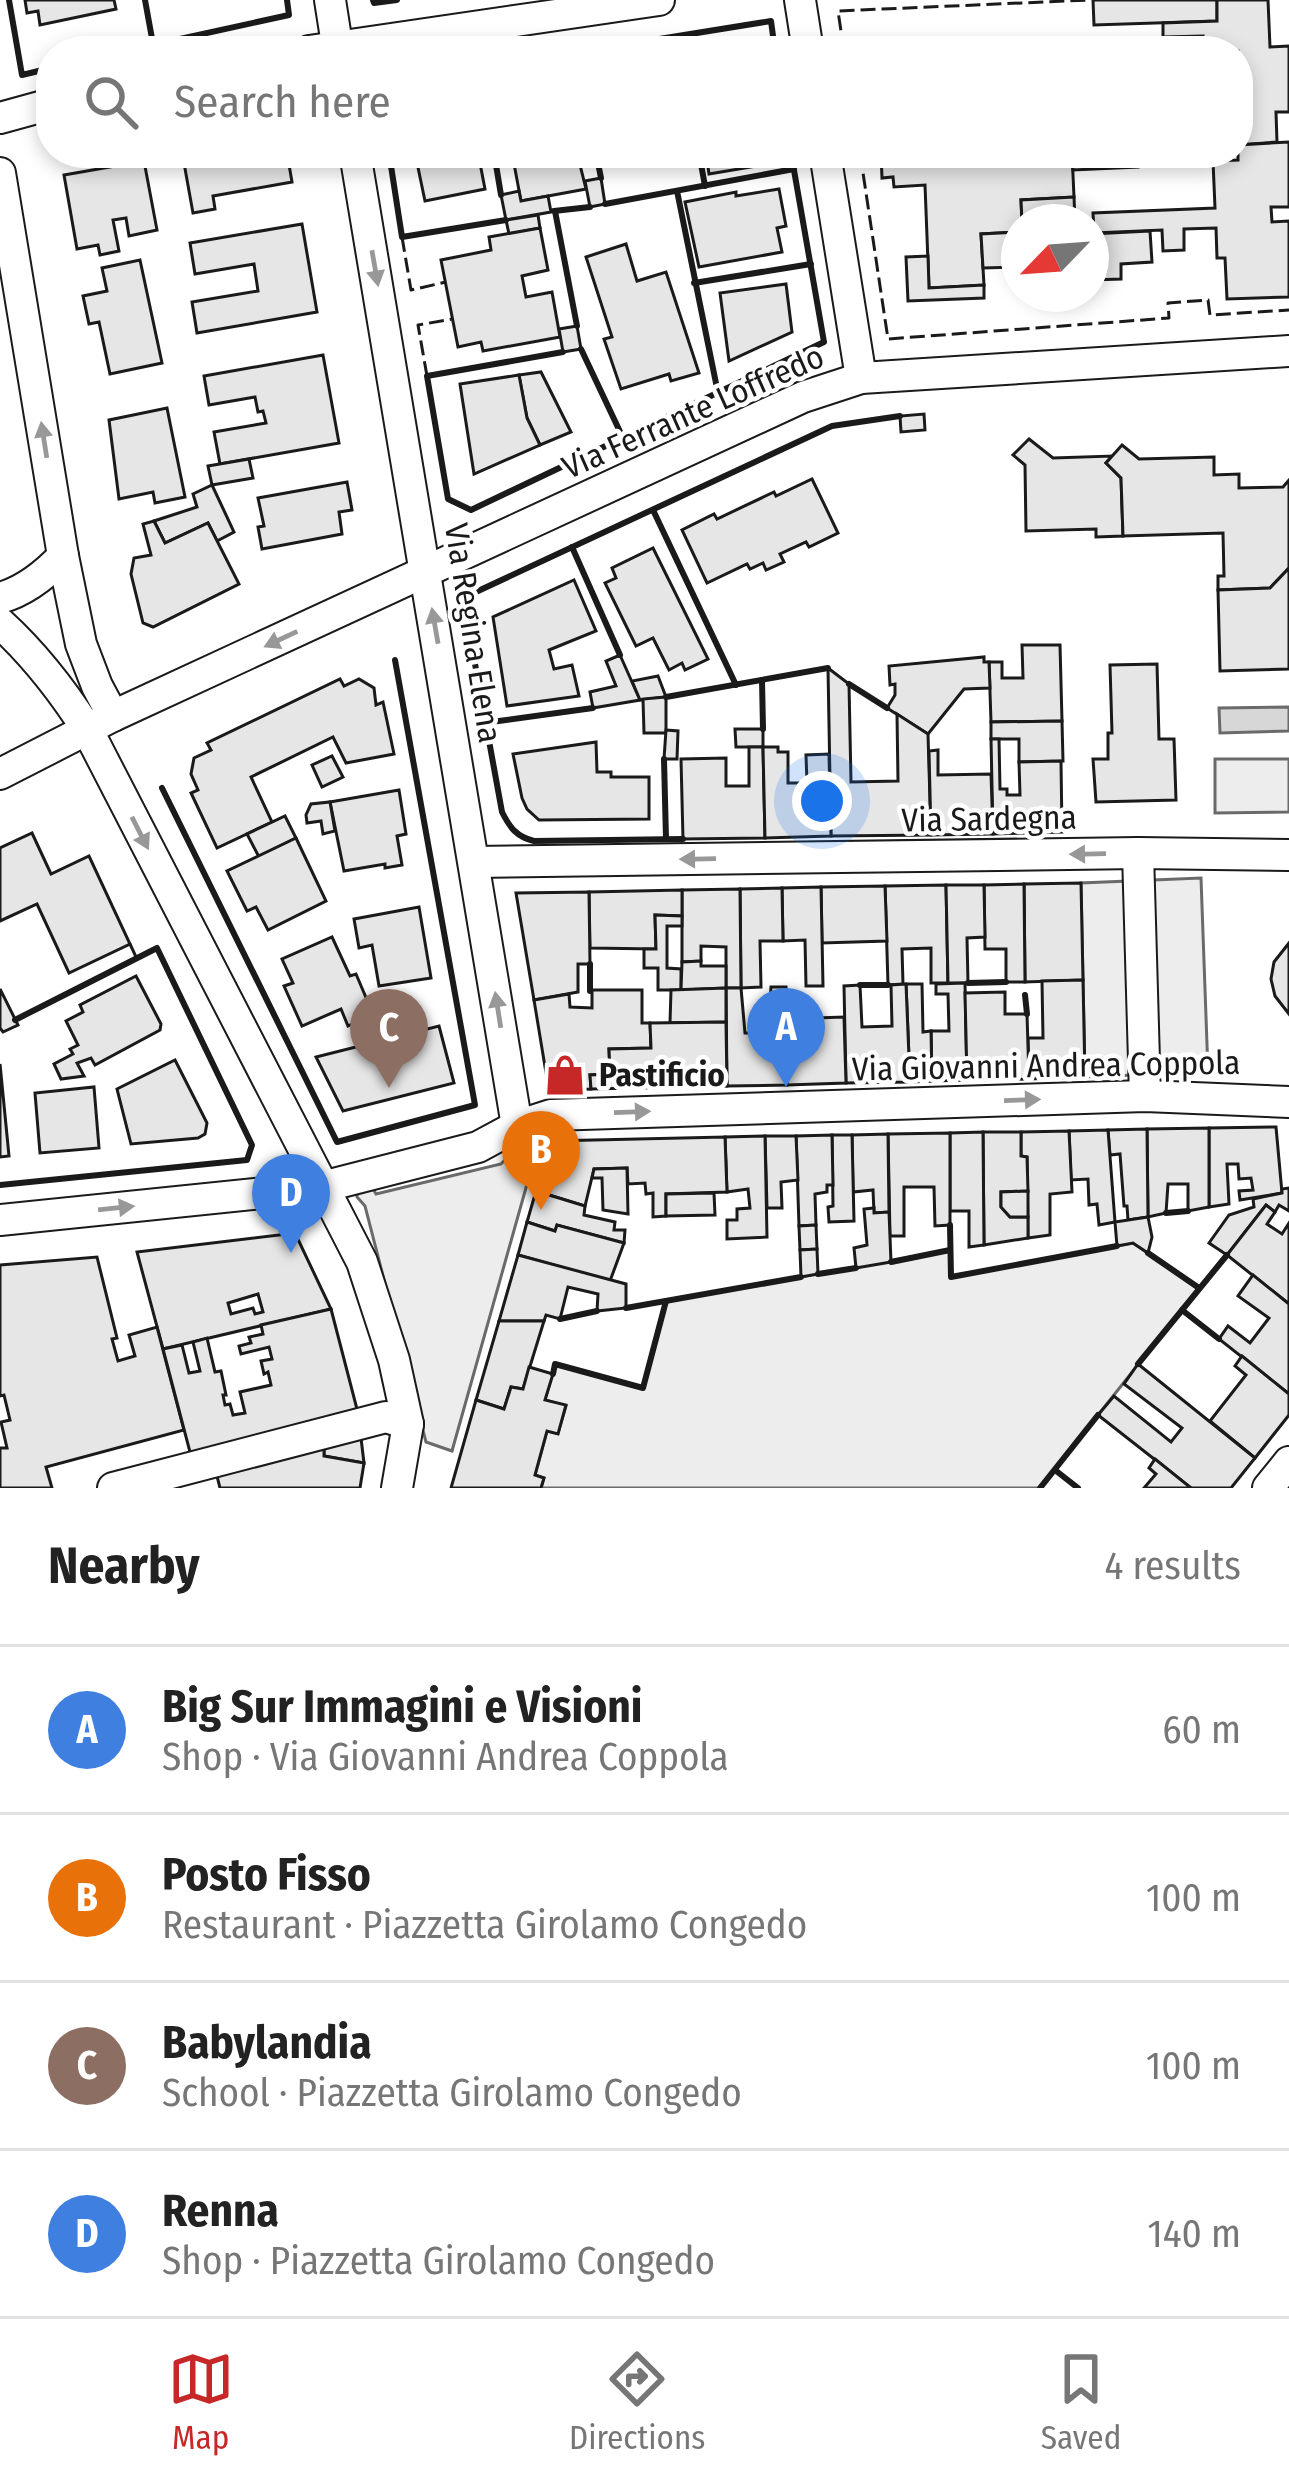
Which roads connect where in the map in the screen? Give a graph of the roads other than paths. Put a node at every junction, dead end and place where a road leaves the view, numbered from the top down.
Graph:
1 (329, 0) edge
2 (658, 0) edge
3 (800, 0) edge
4 (328, 36) edge
5 (416, 36) edge
6 (806, 36) edge
7 (36, 108) edge
8 (0, 118) edge
9 (358, 168) edge
10 (827, 168) edge
11 (1, 188) edge
12 (1289, 351) edge
13 (861, 378) junction
14 (63, 556) junction
15 (426, 572) junction
16 (0, 598) edge
17 (0, 622) edge
18 (100, 723) junction
19 (0, 774) edge
20 (1138, 853) junction
21 (1289, 855) edge
22 (474, 862) junction
23 (1145, 1096) junction
24 (1289, 1102) edge
25 (517, 1126) junction
26 (322, 1187) junction
27 (0, 1220) edge
28 (408, 1424) junction
29 (1289, 1462) edge
30 (112, 1488) edge
31 (397, 1488) edge
32 (1268, 1488) edge

1 - 4 street
2 - 5 street
3 - 6 street
7 - 8 street
9 -> 15 street, Via Regina Elena
10 - 13 street
14 -> 11 street
12 - 13 street, Via Ferrante Loffredo
13 - 15 street, Via Ferrante Loffredo
14 - 16 street
14 - 18 street
15 -> 18 street, Via Ferrante Loffredo
22 -> 15 street, Via Regina Elena
17 - 18 street
18 - 19 street, Via Ferrante Loffredo
18 -> 26 street
20 - 21 street, Via Sardegna
20 -> 22 street, Via Sardegna
20 - 23 street
25 -> 22 street, Via Regina Elena
23 - 24 street, Via Giovanni Andrea Coppola
25 -> 23 street, Via Giovanni Andrea Coppola
25 - 26 street, Via Giovanni Andrea Coppola
27 -> 26 street, Via Giovanni Andrea Coppola
26 - 28 street
28 - 30 street
28 - 31 street
29 - 32 street

